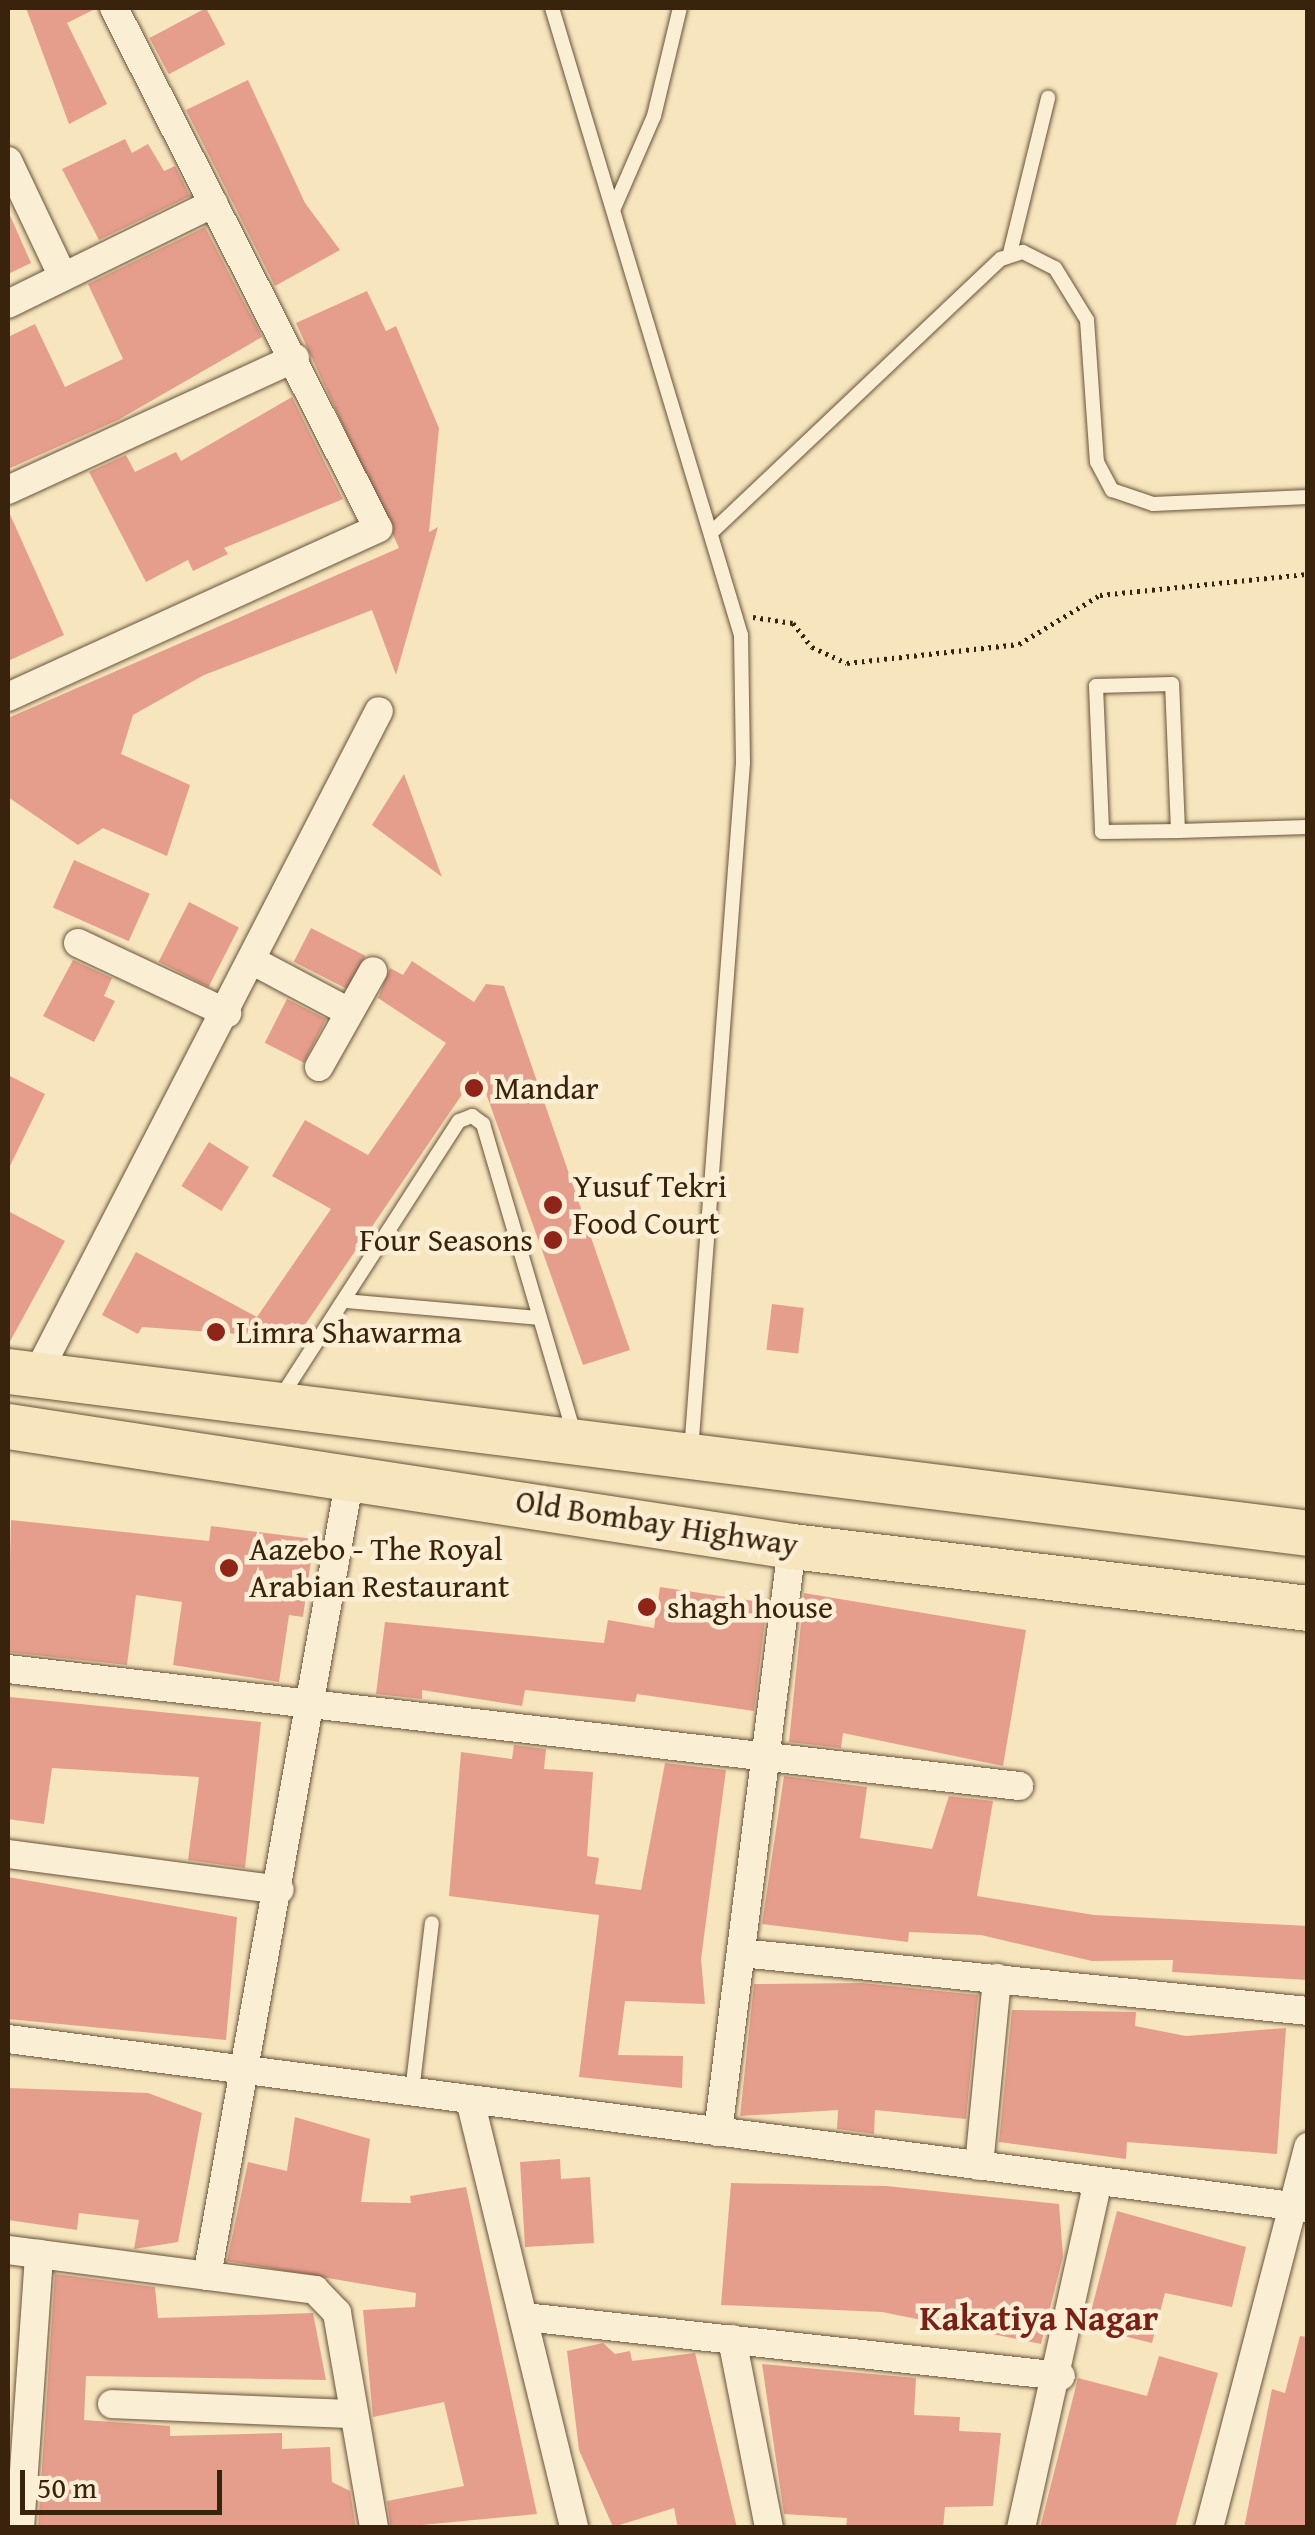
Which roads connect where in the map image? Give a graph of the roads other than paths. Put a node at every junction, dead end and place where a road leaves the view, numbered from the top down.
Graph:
1 (114, 8) edge
2 (552, 8) edge
3 (680, 8) edge
4 (1048, 98) dead end
5 (8, 161) edge
6 (214, 202) junction
7 (614, 208) junction
8 (1010, 253) junction
9 (63, 277) junction
10 (8, 304) edge
11 (295, 358) junction
12 (8, 490) edge
13 (1308, 497) edge
14 (714, 530) junction
15 (8, 698) edge
16 (379, 711) dead end
17 (1308, 827) edge
18 (1178, 831) junction
19 (78, 943) dead end
20 (253, 961) junction
21 (373, 971) dead end
22 (349, 1012) junction
23 (226, 1013) junction
24 (320, 1066) dead end
25 (345, 1300) junction
26 (539, 1318) junction
27 (22, 1373) edge
28 (275, 1406) junction
29 (8, 1426) edge
30 (580, 1448) junction
31 (690, 1461) junction
32 (350, 1472) junction
33 (984, 1495) junction
34 (1308, 1533) edge
35 (792, 1546) junction
36 (969, 1567) junction
37 (1308, 1608) edge
38 (8, 1669) edge
39 (313, 1703) junction
40 (766, 1752) junction
41 (1018, 1786) dead end
42 (8, 1854) edge
43 (280, 1890) junction
44 (432, 1923) dead end
45 (741, 1953) junction
46 (997, 1978) junction
47 (1308, 2012) edge
48 (8, 2040) edge
49 (243, 2070) junction
50 (412, 2092) junction
51 (470, 2100) junction
52 (718, 2132) junction
53 (1308, 2146) edge
54 (979, 2166) junction
55 (1098, 2181) junction
56 (1301, 2207) edge
57 (8, 2250) edge
58 (39, 2254) junction
59 (208, 2276) junction
60 (526, 2317) junction
61 (732, 2339) junction
62 (1061, 2376) junction
63 (112, 2404) dead end
64 (353, 2414) junction
65 (20, 2528) edge
66 (374, 2528) edge
67 (574, 2528) edge
68 (769, 2528) edge
69 (1021, 2528) edge
70 (1209, 2528) edge

1 - 6 street
2 - 7 lane
3 - 7 lane
4 - 8 lane
5 - 9 street
6 - 9 street
6 - 11 street
7 - 14 lane
8 - 13 lane
8 - 14 lane
9 - 10 street
11 - 12 street
11 - 15 street
14 - 31 lane
16 - 20 street
17 - 18 lane
18 - 18 lane
19 - 23 street
20 - 22 street
20 - 23 street
21 - 22 street
22 - 24 street
23 - 27 street
25 - 26 lane
25 - 26 lane
25 - 28 lane
26 - 30 lane
27 - 28 main road, Old Bombay Highway
28 - 30 main road, Old Bombay Highway
29 - 32 main road, Old Bombay Highway
30 - 31 main road, Old Bombay Highway
31 - 33 main road, Old Bombay Highway
32 - 35 main road, Old Bombay Highway
32 - 39 street
33 - 34 main road, Old Bombay Highway
33 - 36 main road
35 - 36 main road, Old Bombay Highway
35 - 40 street
36 - 37 main road, Old Bombay Highway
38 - 39 street
39 - 40 street
39 - 43 street
40 - 41 street
40 - 45 street
42 - 43 street
43 - 49 street
44 - 50 lane
45 - 46 street
45 - 52 street
46 - 47 street
46 - 54 street
48 - 49 street
49 - 50 street
49 - 59 street
50 - 51 street
51 - 52 street
51 - 60 street
52 - 54 street
53 - 56 street
54 - 55 street
55 - 56 street
55 - 62 street
56 - 70 street
57 - 58 street
58 - 59 street
58 - 65 street
59 - 64 street
60 - 61 street
60 - 67 street
61 - 62 street
61 - 68 street
62 - 69 street
63 - 64 street
64 - 66 street

